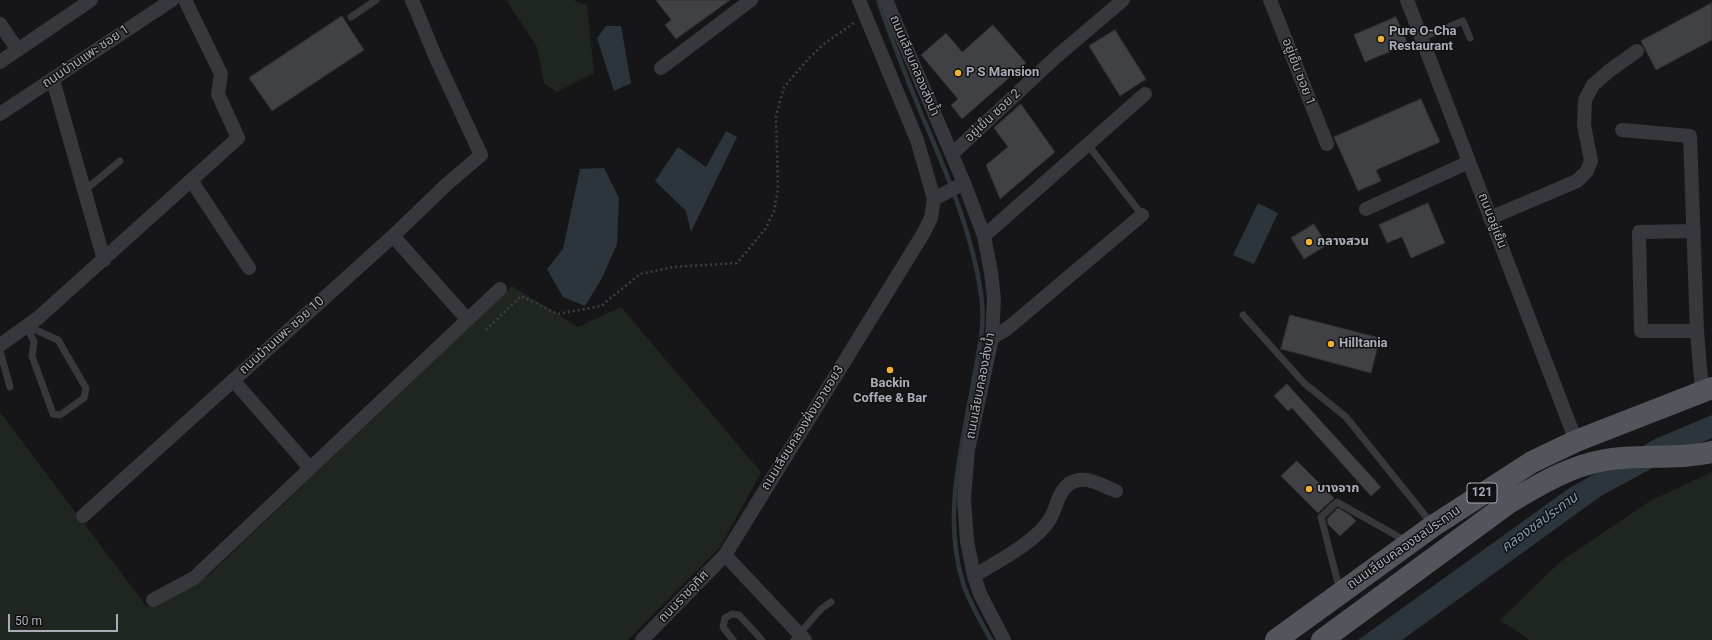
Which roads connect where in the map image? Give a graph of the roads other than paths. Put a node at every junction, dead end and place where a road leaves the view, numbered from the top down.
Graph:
1 (172, 0) edge
2 (185, 0) edge
3 (376, 0) edge
4 (412, 0) edge
5 (751, 0) edge
6 (859, 0) edge
7 (886, 0) edge
8 (1123, 0) edge
9 (1270, 0) edge
10 (1407, 0) edge
11 (89, 1) edge
12 (351, 16) dead end
13 (0, 24) edge
14 (1421, 38) junction
15 (1470, 38) dead end
16 (18, 50) junction
17 (1637, 51) dead end
18 (0, 62) edge
19 (661, 68) dead end
20 (53, 80) junction
21 (1145, 94) dead end
22 (0, 114) edge
23 (1622, 130) dead end
24 (1327, 144) dead end
25 (1088, 145) junction
26 (952, 154) junction
27 (120, 161) dead end
28 (1469, 162) junction
29 (191, 180) junction
30 (964, 183) junction
31 (84, 192) junction
32 (934, 199) junction
33 (1366, 209) dead end
34 (1142, 215) joint
35 (1490, 218) junction
36 (1694, 231) junction
37 (393, 236) junction
38 (984, 236) junction
39 (104, 260) junction
40 (249, 268) dead end
41 (500, 289) dead end
42 (1243, 315) dead end
43 (467, 319) junction
44 (27, 326) junction
45 (1697, 331) junction
46 (992, 338) junction
47 (0, 345) edge
48 (0, 351) edge
49 (233, 380) junction
50 (10, 387) dead end
51 (1707, 390) edge
52 (1576, 441) junction
53 (1711, 452) edge
54 (310, 468) junction
55 (1116, 491) dead end
56 (83, 516) dead end
57 (1433, 526) junction
58 (1409, 543) junction
59 (725, 554) junction
60 (974, 576) junction
61 (1340, 593) junction
62 (153, 600) dead end
63 (831, 602) dead end
64 (800, 638) edge
65 (642, 640) edge
66 (733, 640) edge
67 (762, 640) edge
68 (1004, 640) edge
69 (1276, 640) edge
70 (1322, 640) edge

1 - 20 street, ถนนบ้านแพะ ซอย 1
2 - 29 street
3 - 12 lane
4 - 37 street, ถนนบ้านแพะ ซอย 10
5 - 19 street
6 - 32 street, ถนนเลียบคลองส่งน้ำ
7 - 26 street, ถนนเลียบคลองส่งน้ำ
8 - 26 street, อยู่เย็น ซอย 2
9 - 24 street, อยู่เย็น ซอย 1
10 - 14 street, ถนนอยู่เย็น
11 - 16 street
13 - 16 street
14 - 15 lane
14 - 28 street, ถนนอยู่เย็น
16 - 18 street
17 - 35 street
20 - 22 street, ถนนบ้านแพะ ซอย 1
20 - 31 street
21 - 25 street
23 - 36 street
25 - 34 lane
25 - 38 street
26 - 30 street, ถนนเลียบคลองส่งน้ำ
27 - 31 lane
28 - 33 street
28 - 35 street, ถนนอยู่เย็น
29 - 39 street
29 - 40 street
30 - 32 street
30 - 38 street, ถนนเลียบคลองส่งน้ำ
31 - 39 street
32 - 59 street, ถนนเลียบคลองฝั่งขวาซอย3
34 - 46 street
35 - 52 street, ถนนอยู่เย็น
36 - 45 street
36 - 45 street
37 - 43 street
37 - 49 street, ถนนบ้านแพะ ซอย 10
38 - 46 street, ถนนเลียบคลองส่งน้ำ
39 - 44 street
41 - 43 street
42 - 57 lane
43 - 54 street
44 - 44 lane
44 - 47 street
45 - 51 street
46 - 60 street, ถนนเลียบคลองส่งน้ำ
48 - 50 lane
49 - 54 street
49 - 56 street, ถนนบ้านแพะ ซอย 10
51 - 52 main road, ถนนเลียบคลองชลประทาน / 121
52 - 57 main road, ถนนเลียบคลองชลประทาน / 121
53 - 70 main road, ถนนเลียบคลองชลประทาน / 121
54 - 62 street
55 - 60 street
57 - 58 main road, ถนนเลียบคลองชลประทาน / 121
58 - 61 main road, ถนนเลียบคลองชลประทาน / 121
58 - 61 lane
59 - 64 street
59 - 65 street, ถนนราชอุทิศ
60 - 68 street, ถนนเลียบคลองส่งน้ำ
61 - 69 main road, ถนนเลียบคลองชลประทาน / 121
63 - 64 lane
66 - 67 lane

